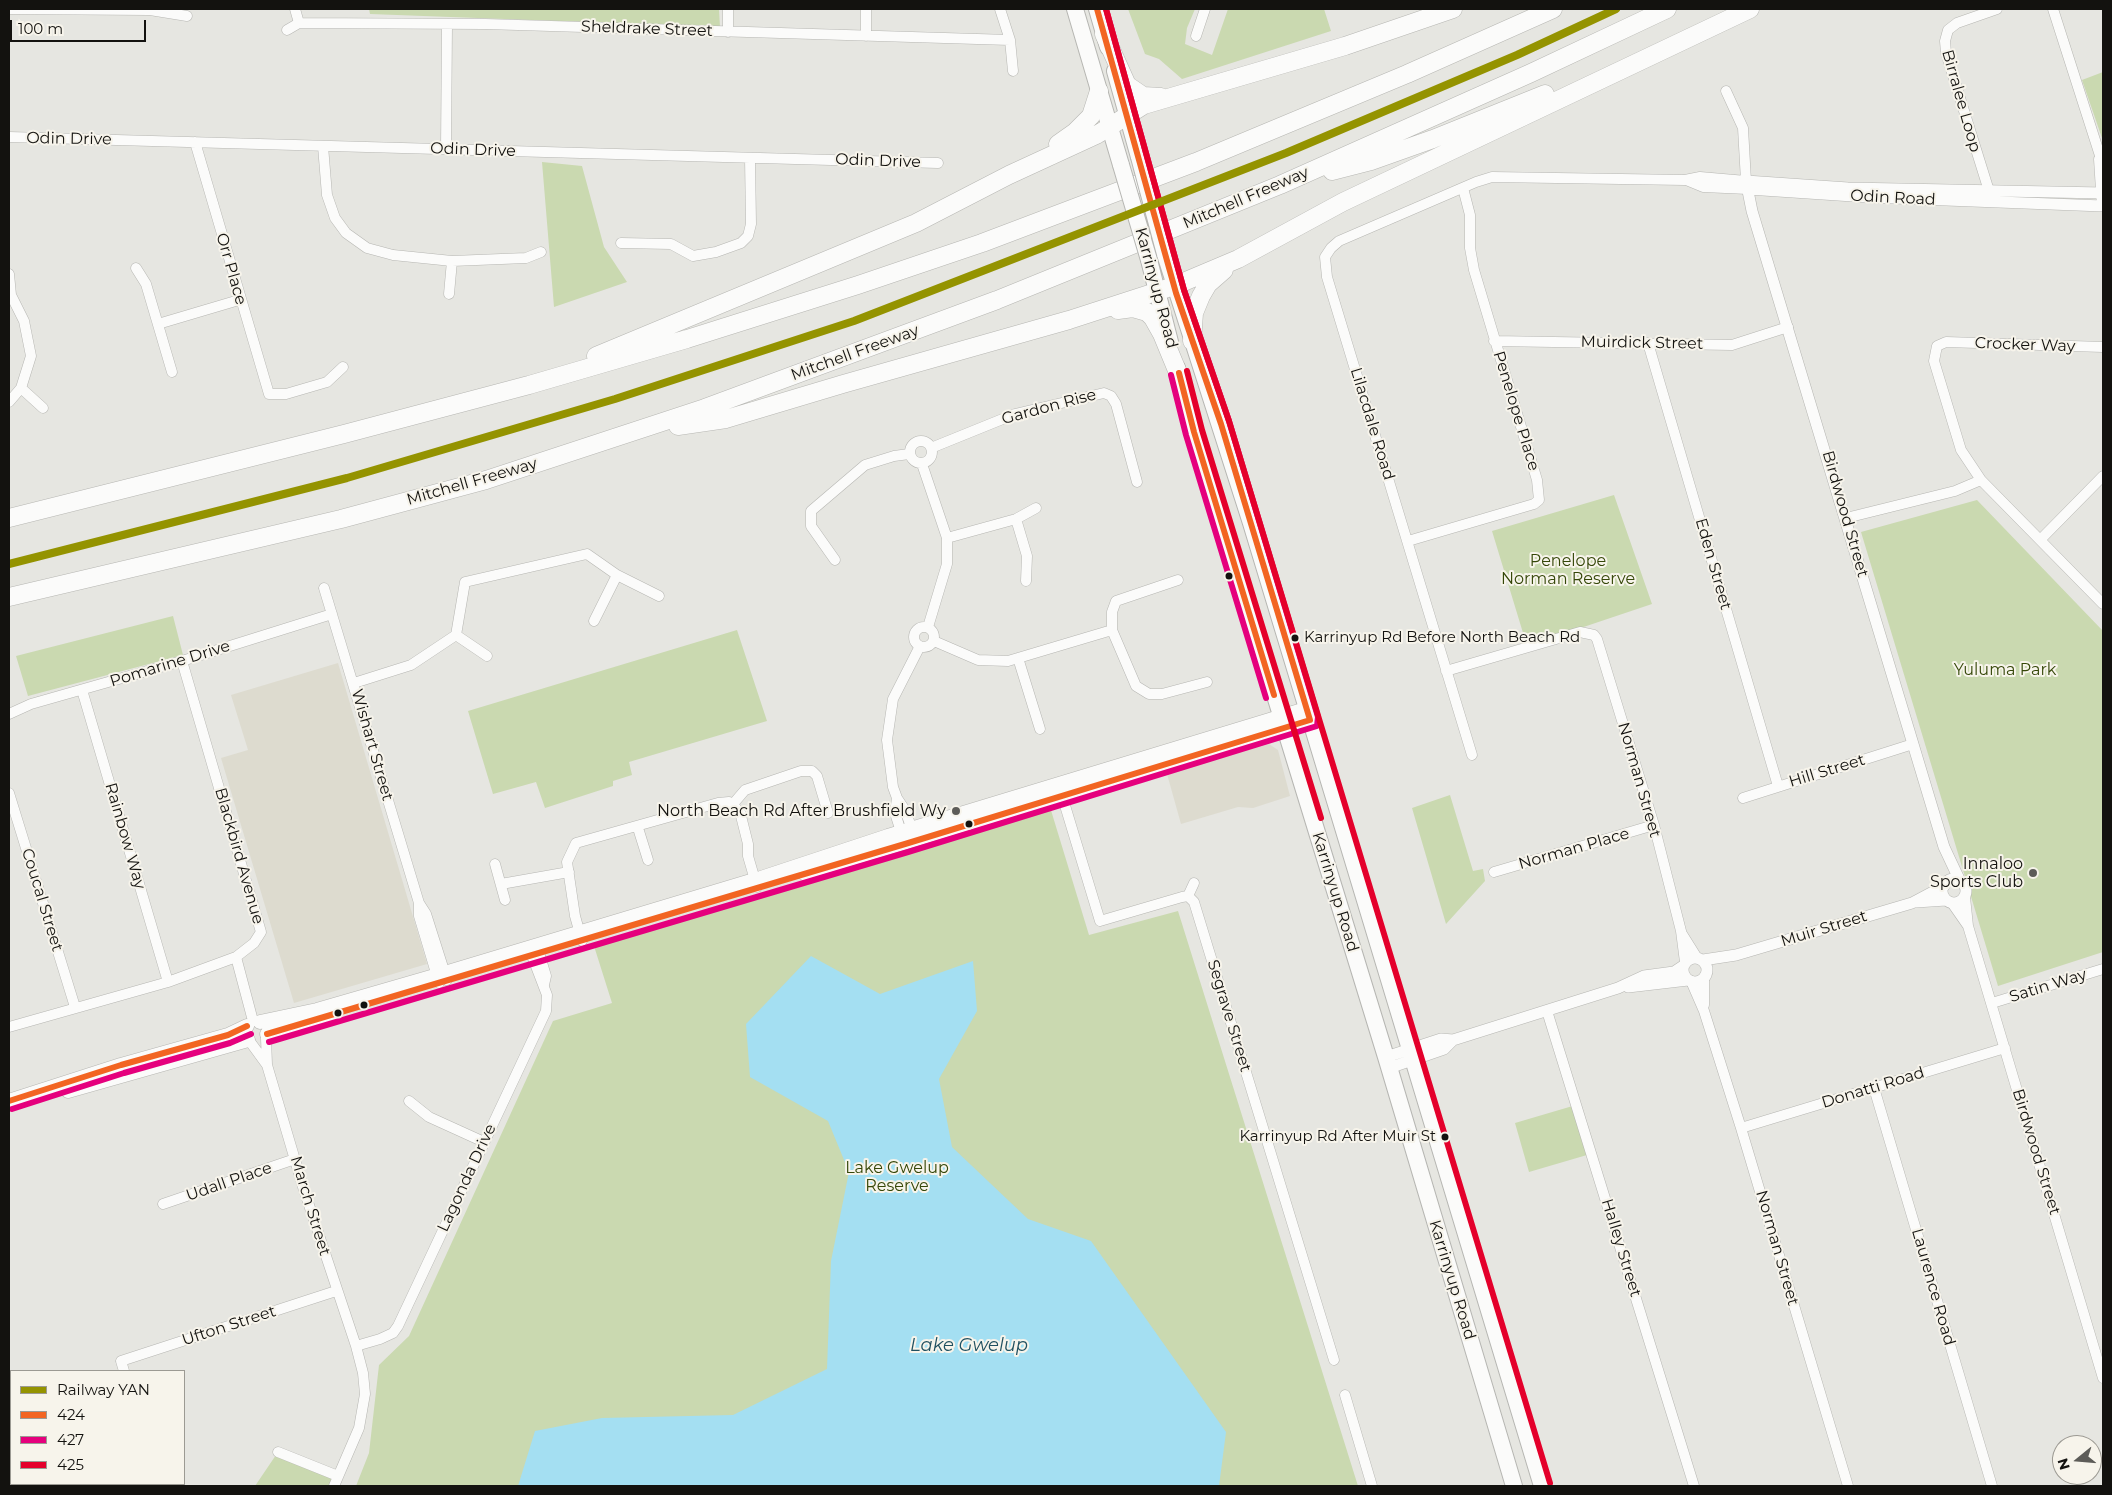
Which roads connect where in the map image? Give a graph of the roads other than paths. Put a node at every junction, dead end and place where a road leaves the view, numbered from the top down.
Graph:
1 (9, 9) edge
2 (22, 9) edge
3 (150, 9) edge
4 (295, 9) edge
5 (728, 9) edge
6 (866, 9) edge
7 (1000, 9) edge
8 (1075, 9) edge
9 (1097, 9) edge
10 (1205, 9) edge
11 (1453, 9) edge
12 (1553, 9) edge
13 (1667, 9) edge
14 (1750, 9) edge
15 (1997, 9) edge
16 (2053, 9) edge
17 (187, 16) dead end
18 (299, 22) junction
19 (447, 24) junction
20 (287, 30) dead end
21 (728, 32) junction
22 (1701, 32) junction
23 (1104, 34) junction
24 (866, 36) junction
25 (1196, 36) dead end
26 (1010, 40) junction
27 (1013, 71) dead end
28 (1099, 91) junction
29 (1726, 91) dead end
30 (1172, 96) junction
31 (1128, 114) junction
32 (1110, 127) junction
33 (9, 137) edge
34 (194, 142) junction
35 (323, 146) junction
36 (446, 149) junction
37 (750, 158) junction
38 (2101, 160) edge
39 (938, 163) dead end
40 (1030, 165) junction
41 (1476, 182) joint
42 (1280, 185) junction
43 (1747, 185) junction
44 (1463, 188) junction
45 (2103, 193) edge
46 (1983, 196) junction
47 (2103, 206) edge
48 (621, 243) dead end
49 (541, 252) dead end
50 (1238, 259) junction
51 (452, 261) junction
52 (136, 268) dead end
53 (9, 274) edge
54 (1166, 288) junction
55 (449, 294) dead end
56 (239, 300) junction
57 (1069, 320) junction
58 (158, 324) junction
59 (1788, 327) junction
60 (1192, 341) junction
61 (1494, 341) junction
62 (1648, 343) junction
63 (2103, 347) edge
64 (343, 368) dead end
65 (172, 372) dead end
66 (1181, 380) junction
67 (529, 385) junction
68 (21, 388) junction
69 (9, 402) edge
70 (43, 408) dead end
71 (1221, 424) junction
72 (640, 430) junction
73 (1194, 432) junction
74 (932, 448) junction
75 (909, 454) junction
76 (922, 464) junction
77 (2103, 476) edge
78 (1981, 480) junction
79 (1137, 482) dead end
80 (1036, 508) dead end
81 (9, 518) edge
82 (1016, 518) junction
83 (1846, 518) junction
84 (946, 538) junction
85 (2041, 539) junction
86 (1408, 541) junction
87 (835, 560) dead end
88 (617, 575) junction
89 (1178, 580) dead end
90 (1026, 582) dead end
91 (324, 588) dead end
92 (659, 596) dead end
93 (9, 597) edge
94 (2103, 604) edge
95 (332, 614) junction
96 (594, 621) dead end
97 (928, 627) junction
98 (1112, 630) junction
99 (456, 635) junction
100 (934, 641) junction
101 (920, 646) junction
102 (487, 656) dead end
103 (1018, 658) junction
104 (182, 661) junction
105 (1446, 671) junction
106 (1207, 682) dead end
107 (354, 683) junction
108 (82, 690) junction
109 (9, 714) edge
110 (1308, 714) junction
111 (1282, 722) junction
112 (1040, 729) dead end
113 (1913, 744) junction
114 (1472, 755) dead end
115 (1778, 786) junction
116 (1060, 791) junction
117 (9, 793) edge
118 (1743, 798) dead end
119 (733, 804) junction
120 (828, 813) dead end
121 (1654, 825) junction
122 (638, 828) junction
123 (909, 837) junction
124 (1944, 847) junction
125 (648, 860) dead end
126 (495, 864) dead end
127 (569, 872) junction
128 (1494, 872) dead end
129 (1960, 881) junction
130 (759, 883) junction
131 (501, 884) junction
132 (1194, 884) dead end
133 (1945, 884) junction
134 (1188, 896) junction
135 (1965, 897) junction
136 (505, 900) dead end
137 (1949, 901) junction
138 (1912, 902) junction
139 (1968, 926) junction
140 (1680, 931) junction
141 (581, 937) junction
142 (534, 951) junction
143 (1736, 955) junction
144 (236, 956) junction
145 (1700, 959) junction
146 (1684, 964) junction
147 (2103, 968) edge
148 (1705, 976) junction
149 (442, 978) junction
150 (1689, 981) junction
151 (168, 982) junction
152 (1618, 988) junction
153 (1992, 1003) junction
154 (76, 1007) junction
155 (1547, 1010) junction
156 (1704, 1011) junction
157 (9, 1026) edge
158 (259, 1028) junction
159 (250, 1041) junction
160 (2005, 1048) junction
161 (1412, 1055) junction
162 (1388, 1062) junction
163 (267, 1064) junction
164 (1874, 1088) junction
165 (9, 1100) edge
166 (410, 1100) dead end
167 (9, 1109) edge
168 (1741, 1128) junction
169 (484, 1142) junction
170 (295, 1159) junction
171 (163, 1204) dead end
172 (336, 1291) junction
173 (356, 1346) junction
174 (1334, 1360) dead end
175 (124, 1370) edge
176 (2103, 1378) edge
177 (1345, 1395) dead end
178 (278, 1452) dead end
179 (336, 1481) edge
180 (1372, 1486) edge
181 (1514, 1486) edge
182 (1542, 1486) edge
183 (1694, 1486) edge
184 (1848, 1486) edge
185 (1992, 1486) edge

1 - 2 street
2 - 3 street
3 - 17 street
4 - 18 street
5 - 21 street
6 - 24 street
7 - 26 street
8 - 28 highway, Karrinyup Road
9 - 23 highway, Karrinyup Road
10 - 25 street
11 - 30 highway
12 - 67 highway
13 - 42 highway, Mitchell Freeway
14 - 22 highway
15 - 46 street, Birralee Loop
16 - 38 street
18 - 19 street, Sheldrake Street
18 - 20 street
19 - 21 street, Sheldrake Street
19 - 36 street
21 - 24 street, Sheldrake Street
22 - 42 highway
22 - 50 highway
23 - 30 highway
23 - 31 highway, Karrinyup Road
24 - 26 street, Sheldrake Street
26 - 27 street
28 - 32 highway, Karrinyup Road
28 - 40 highway
29 - 43 street
30 - 31 highway
31 - 32 highway
31 - 54 highway, Karrinyup Road, bridge
32 - 40 highway
32 - 54 highway, Karrinyup Road, bridge
33 - 34 street, Odin Drive
34 - 35 street, Odin Drive
34 - 56 street, Orr Place
35 - 36 street, Odin Drive
35 - 51 street
36 - 37 street, Odin Drive
37 - 39 street, Odin Drive
37 - 48 street
38 - 45 street
40 - 67 highway
41 - 43 street, Odin Road
41 - 44 street, Lilacdale Road
42 - 72 highway, Mitchell Freeway
43 - 46 street, Odin Road
43 - 59 street, Birdwood Street
44 - 61 street, Penelope Place
44 - 86 street, Lilacdale Road
45 - 46 street, Odin Road
45 - 47 street
46 - 47 street, Odin Road
49 - 51 street
50 - 54 highway
50 - 60 highway
51 - 55 street
52 - 58 street
53 - 68 street
54 - 57 highway
54 - 60 highway, Karrinyup Road
54 - 66 highway, Karrinyup Road
56 - 58 street
56 - 64 street, Orr Place
57 - 66 highway
57 - 72 highway
58 - 65 street
59 - 62 street, Muirdick Street
59 - 83 street, Birdwood Street
60 - 71 highway, Karrinyup Road
61 - 62 street, Muirdick Street
61 - 86 street, Penelope Place
62 - 115 street, Eden Street
63 - 78 street, Crocker Way
66 - 73 highway, Karrinyup Road
67 - 81 highway
68 - 69 street
68 - 70 street
71 - 73 highway
71 - 110 highway, Karrinyup Road
72 - 93 highway, Mitchell Freeway
73 - 111 highway, Karrinyup Road
74 - 75 street
74 - 76 street
74 - 79 street, Gardon Rise
75 - 76 street
75 - 87 street
76 - 84 street
77 - 85 street
78 - 83 street
78 - 85 street
80 - 82 street
82 - 84 street
82 - 90 street
83 - 113 street, Birdwood Street
84 - 97 street
85 - 94 street
86 - 105 street, Lilacdale Road
88 - 92 street
88 - 96 street
88 - 99 street
89 - 98 street
91 - 95 street, Wishart Street
95 - 104 street, Pomarine Drive
95 - 107 street, Wishart Street
97 - 100 street
97 - 101 street
98 - 103 street
98 - 106 street
99 - 102 street
99 - 107 street
100 - 101 street
100 - 103 street
101 - 123 street
103 - 112 street
104 - 108 street, Pomarine Drive
104 - 144 street, Blackbird Avenue
105 - 114 street, Lilacdale Road
105 - 121 street, Norman Street
107 - 149 street, Wishart Street
108 - 109 street, Pomarine Drive
108 - 151 street, Rainbow Way
110 - 111 main road
110 - 161 highway, Karrinyup Road
111 - 116 main road
111 - 162 highway, Karrinyup Road
113 - 115 street, Hill Street
113 - 124 street, Birdwood Street
115 - 118 street, Hill Street
116 - 123 main road
116 - 134 street
117 - 154 street, Coucal Street
119 - 120 street
119 - 122 street
119 - 130 street
121 - 128 street, Norman Place
121 - 140 street, Norman Street
122 - 125 street
122 - 127 street
123 - 130 main road
124 - 129 street, Birdwood Street
124 - 133 street, Birdwood Street
126 - 131 street
127 - 131 street
127 - 141 street
129 - 133 street
129 - 135 street
130 - 141 main road
131 - 136 street
132 - 134 street
133 - 137 street
133 - 138 street, Muir Street
134 - 174 street, Segrave Street
135 - 137 street
135 - 139 street, Birdwood Street
137 - 138 street, Muir Street
137 - 139 street, Birdwood Street
138 - 143 street, Muir Street
139 - 153 street, Birdwood Street
140 - 145 street, Norman Street
140 - 146 street, Norman Street
141 - 142 main road
142 - 149 main road
142 - 169 street, Lagonda Drive
143 - 145 street, Muir Street
143 - 148 street, Muir Street
144 - 151 street, Blackbird Avenue
144 - 158 street, March Street
145 - 146 street
145 - 148 street
146 - 150 street
146 - 152 street
147 - 153 street, Satin Way
148 - 150 street
148 - 156 street, Norman Street
149 - 158 main road
150 - 152 street
150 - 156 street, Norman Street
151 - 154 street, Blackbird Avenue
152 - 155 street
153 - 160 street, Birdwood Street
154 - 157 street, Blackbird Avenue
155 - 161 street
155 - 183 street, Halley Street
156 - 168 street, Norman Street
158 - 159 main road
158 - 163 street, March Street
158 - 165 main road
159 - 163 street, March Street
159 - 167 main road
160 - 164 street, Donatti Road
160 - 176 street, Birdwood Street
161 - 162 street
161 - 182 highway, Karrinyup Road
162 - 181 highway, Karrinyup Road
163 - 170 street, March Street
164 - 168 street, Donatti Road
164 - 185 street, Laurence Road
166 - 169 street
168 - 184 street, Norman Street
169 - 173 street, Lagonda Drive
170 - 171 street, Udall Place
170 - 172 street, March Street
172 - 173 street, March Street
172 - 175 street, Ufton Street
173 - 179 street, March Street
177 - 180 street
178 - 179 street

